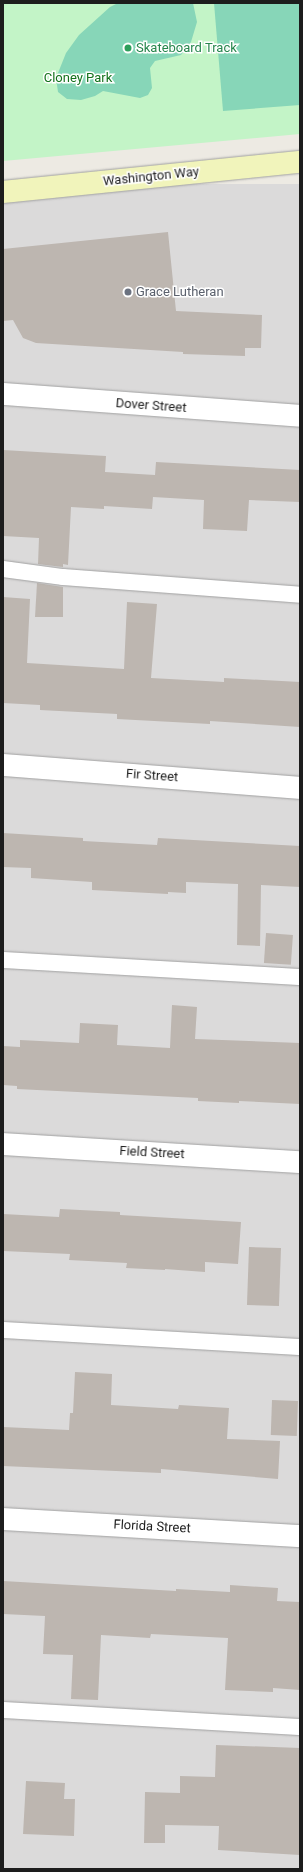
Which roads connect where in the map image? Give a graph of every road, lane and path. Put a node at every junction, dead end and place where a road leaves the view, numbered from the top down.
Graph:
1 (300, 162) edge
2 (3, 192) edge
3 (3, 394) edge
4 (300, 416) edge
5 (3, 569) edge
6 (300, 595) edge
7 (3, 765) edge
8 (300, 788) edge
9 (3, 960) edge
10 (300, 977) edge
11 (3, 1144) edge
12 (300, 1162) edge
13 (3, 1330) edge
14 (300, 1347) edge
15 (3, 1519) edge
16 (300, 1536) edge
17 (3, 1710) edge
18 (300, 1727) edge

1 - 2 main road, Washington Way
3 - 4 street, Dover Street
5 - 6 lane
7 - 8 street, Fir Street
9 - 10 lane
11 - 12 street, Field Street
13 - 14 lane
15 - 16 street, Florida Street
17 - 18 lane

